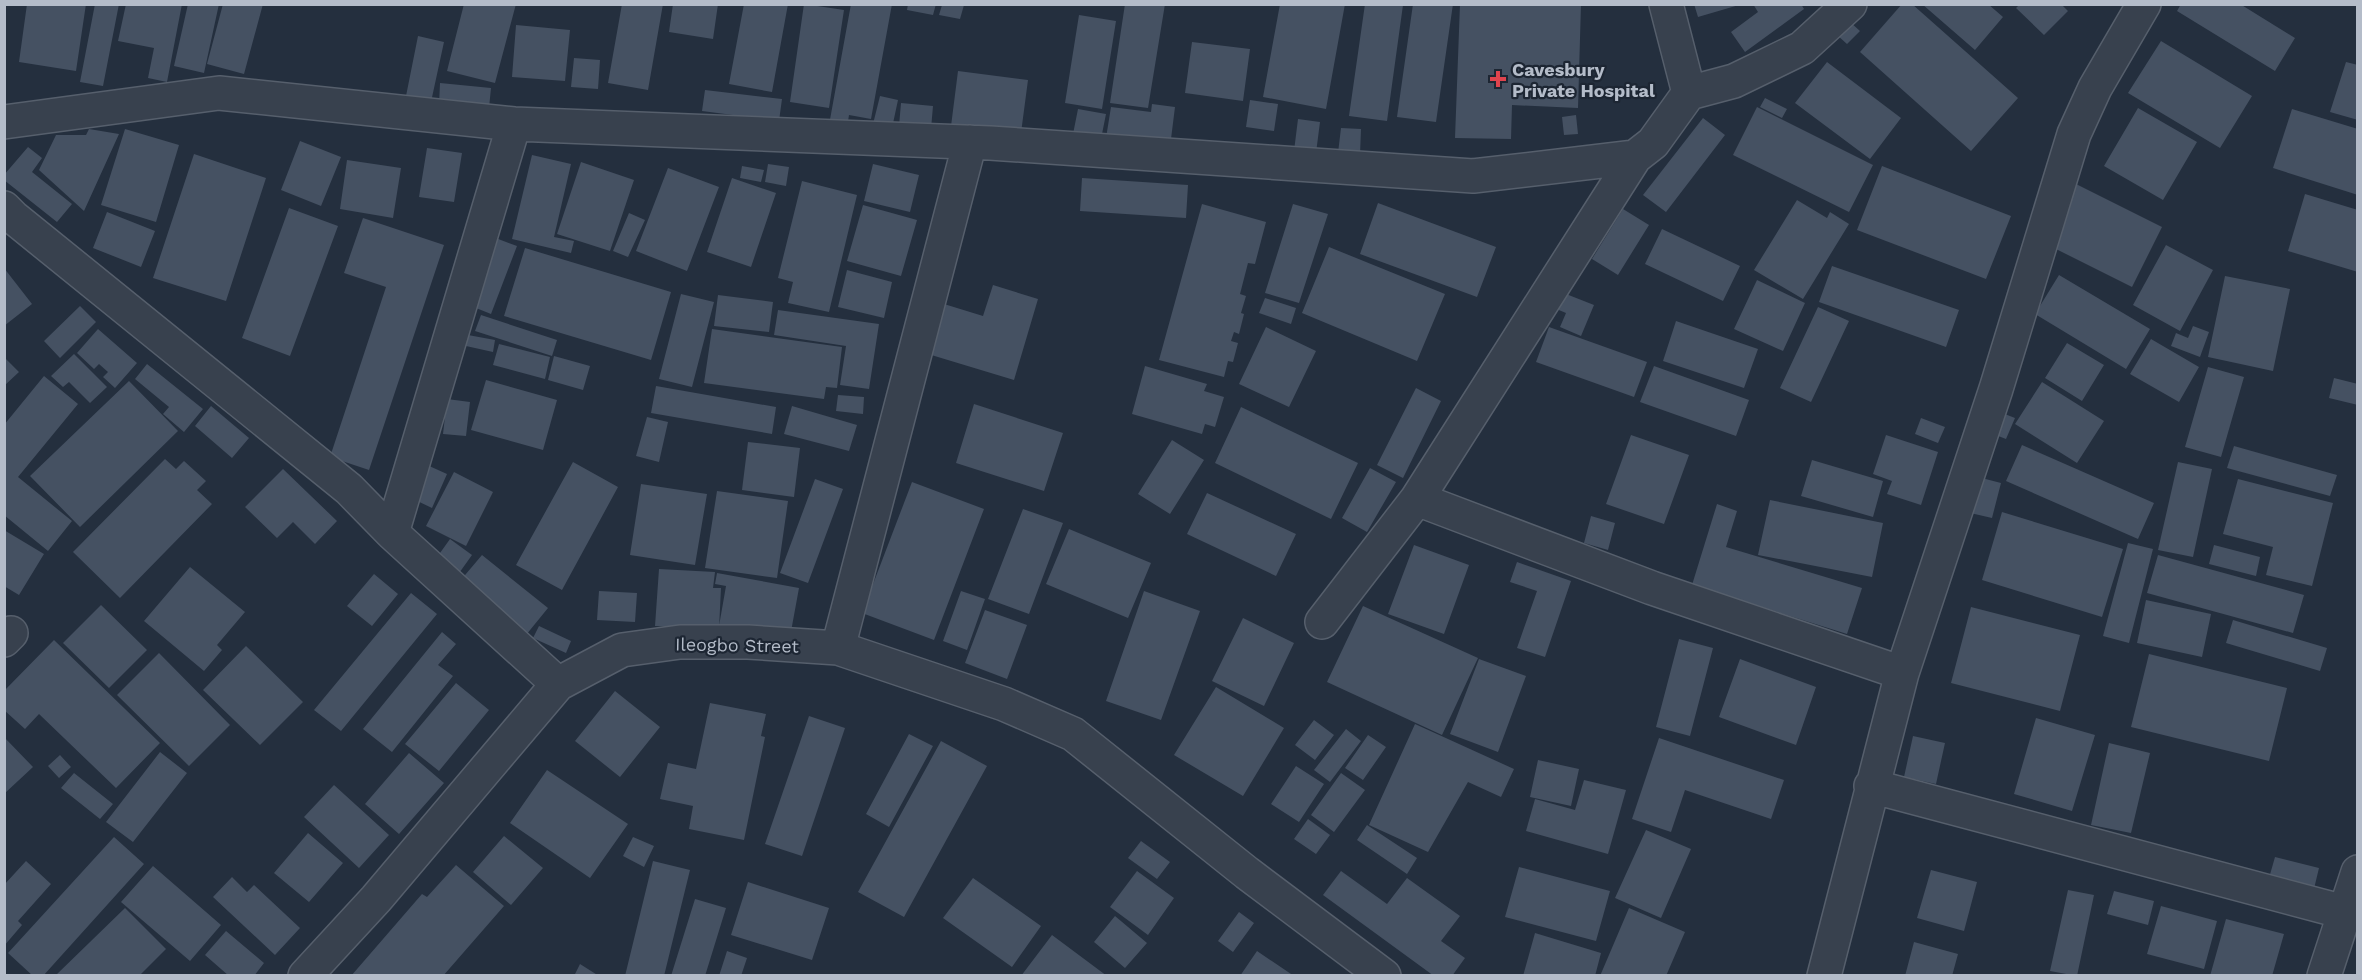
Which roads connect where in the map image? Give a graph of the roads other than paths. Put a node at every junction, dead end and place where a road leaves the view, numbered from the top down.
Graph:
1 (1666, 4) edge
2 (1850, 4) edge
3 (2144, 4) edge
4 (1689, 93) junction
5 (4, 122) edge
6 (514, 124) junction
7 (970, 142) junction
8 (1635, 157) junction
9 (7, 216) edge
10 (1417, 499) junction
11 (392, 533) junction
12 (1322, 622) dead end
13 (838, 648) junction
14 (1902, 672) junction
15 (558, 684) junction
16 (1871, 786) junction
17 (2358, 872) edge
18 (2344, 912) junction
19 (305, 975) edge
20 (1384, 975) edge
21 (1824, 975) edge
22 (2324, 975) edge

1 - 4 street
2 - 4 street
3 - 14 street
4 - 8 street
5 - 6 street
6 - 7 street
6 - 11 street
7 - 8 street
7 - 13 street
8 - 10 street
9 - 11 street
10 - 12 street
10 - 14 street
11 - 15 street
13 - 15 street, Ileogbo Street
13 - 20 street, Ileogbo Street
14 - 16 street
15 - 19 street, Ileogbo Street
16 - 18 street
16 - 21 street
17 - 18 street
18 - 22 street

